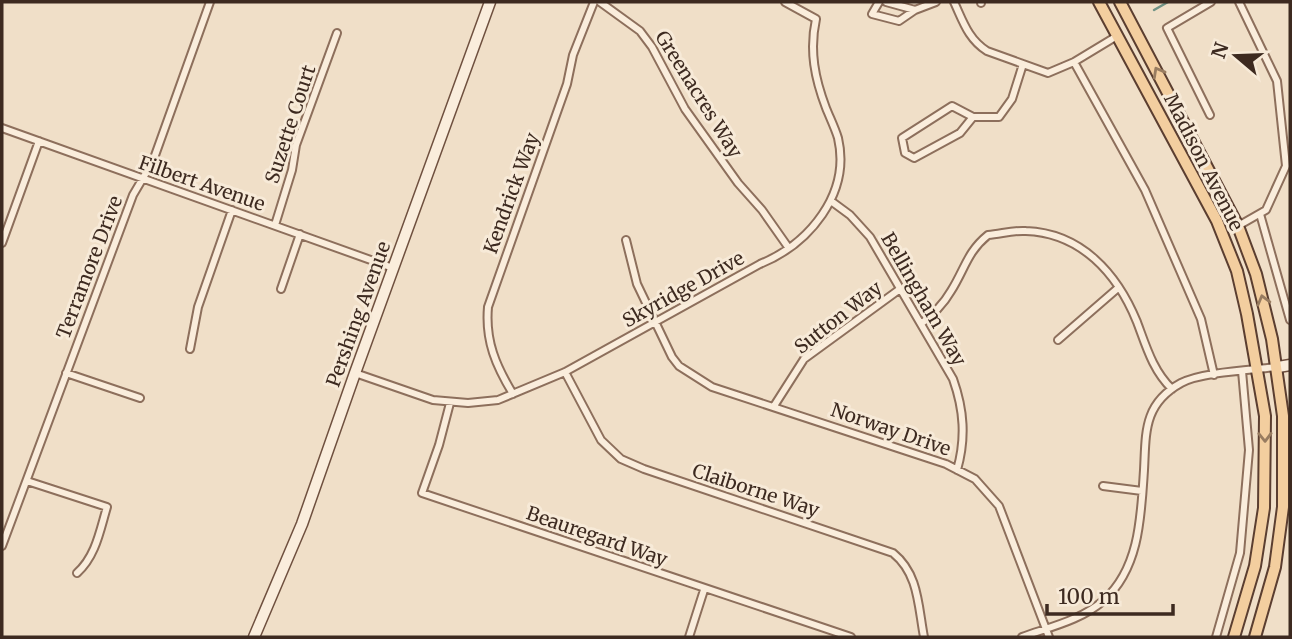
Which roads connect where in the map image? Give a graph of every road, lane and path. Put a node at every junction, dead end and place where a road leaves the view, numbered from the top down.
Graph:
1 (210, 2) edge
2 (490, 2) edge
3 (597, 2) edge
4 (785, 2) edge
5 (879, 2) edge
6 (886, 2) edge
7 (936, 2) edge
8 (954, 2) edge
9 (1099, 2) edge
10 (1120, 2) edge
11 (1211, 2) edge
12 (1239, 2) edge
13 (915, 10) junction
14 (337, 33) dead end
15 (1118, 36) junction
16 (1074, 62) junction
17 (1023, 64) junction
18 (1210, 115) dead end
19 (973, 117) junction
20 (2, 128) edge
21 (39, 141) junction
22 (1287, 173) edge
23 (143, 180) junction
24 (831, 201) junction
25 (232, 211) junction
26 (1260, 214) junction
27 (275, 225) junction
28 (1238, 226) junction
29 (300, 234) junction
30 (626, 240) dead end
31 (2, 243) edge
32 (788, 247) junction
33 (393, 268) junction
34 (1118, 288) junction
35 (281, 289) dead end
36 (900, 289) junction
37 (1290, 320) edge
38 (654, 324) junction
39 (921, 324) junction
40 (1058, 340) dead end
41 (190, 349) dead end
42 (1290, 365) edge
43 (1278, 367) junction
44 (1258, 369) junction
45 (565, 372) junction
46 (1242, 372) junction
47 (66, 373) junction
48 (355, 373) junction
49 (1214, 375) junction
50 (1172, 388) junction
51 (513, 394) junction
52 (140, 398) dead end
53 (450, 402) junction
54 (775, 406) junction
55 (957, 470) junction
56 (27, 481) junction
57 (1103, 486) dead end
58 (1142, 491) junction
59 (2, 546) edge
60 (77, 573) dead end
61 (704, 590) junction
62 (1046, 629) junction
63 (254, 637) edge
64 (689, 637) edge
65 (851, 637) edge
66 (924, 637) edge
67 (1022, 637) edge
68 (1049, 637) edge
69 (1216, 637) edge
70 (1234, 637) edge
71 (1255, 637) edge

1 - 23 street, Terramore Drive
2 - 33 street, Pershing Avenue
3 - 32 street, Greenacres Way
3 - 51 street, Kendrick Way
4 - 24 street, Skyridge Drive
5 - 13 street
6 - 13 street
7 - 13 street
8 - 17 street
9 - 15 main road, Madison Avenue
28 -> 10 main road, Madison Avenue
11 - 18 street
12 - 22 street
14 - 27 street, Suzette Court
15 - 16 street
15 - 44 main road, Madison Avenue
16 - 17 street
16 - 49 street
17 - 19 street
19 - 19 street
20 - 21 street, Filbert Avenue
21 - 23 street, Filbert Avenue
21 - 31 street
22 - 26 street
23 - 25 street, Filbert Avenue
23 - 47 street, Terramore Drive
24 - 32 street, Skyridge Drive
24 - 36 street, Bellingham Way
25 - 27 street, Filbert Avenue
25 - 41 street
26 - 28 street
26 - 37 street
27 - 29 street, Filbert Avenue
43 -> 28 main road, Madison Avenue
29 - 33 street, Filbert Avenue
29 - 35 street
30 - 38 street, Norway Drive
32 - 38 street, Skyridge Drive
33 - 48 street, Pershing Avenue
34 - 39 street
34 - 40 street
34 - 50 street
36 - 39 street, Bellingham Way
36 - 54 street, Sutton Way
38 - 45 street, Skyridge Drive
38 - 54 street, Norway Drive
39 - 55 street, Bellingham Way
42 - 43 street
43 - 44 street
43 - 71 main road, Madison Avenue
44 - 46 street
44 -> 70 main road, Madison Avenue
45 - 51 street, Skyridge Drive
45 - 66 street, Claiborne Way
46 - 49 street
46 - 69 street
47 - 52 street
47 - 56 street, Terramore Drive
48 - 53 street, Skyridge Drive
48 - 63 street, Pershing Avenue
49 - 50 street
50 - 58 street
51 - 53 street, Skyridge Drive
53 - 61 street, Beauregard Way
54 - 55 street, Norway Drive
55 - 62 street, Norway Drive
56 - 59 street, Terramore Drive
56 - 60 street
57 - 58 street
58 - 62 street
61 - 64 street
61 - 65 street, Beauregard Way
62 - 67 street
62 - 68 street, Norway Drive

